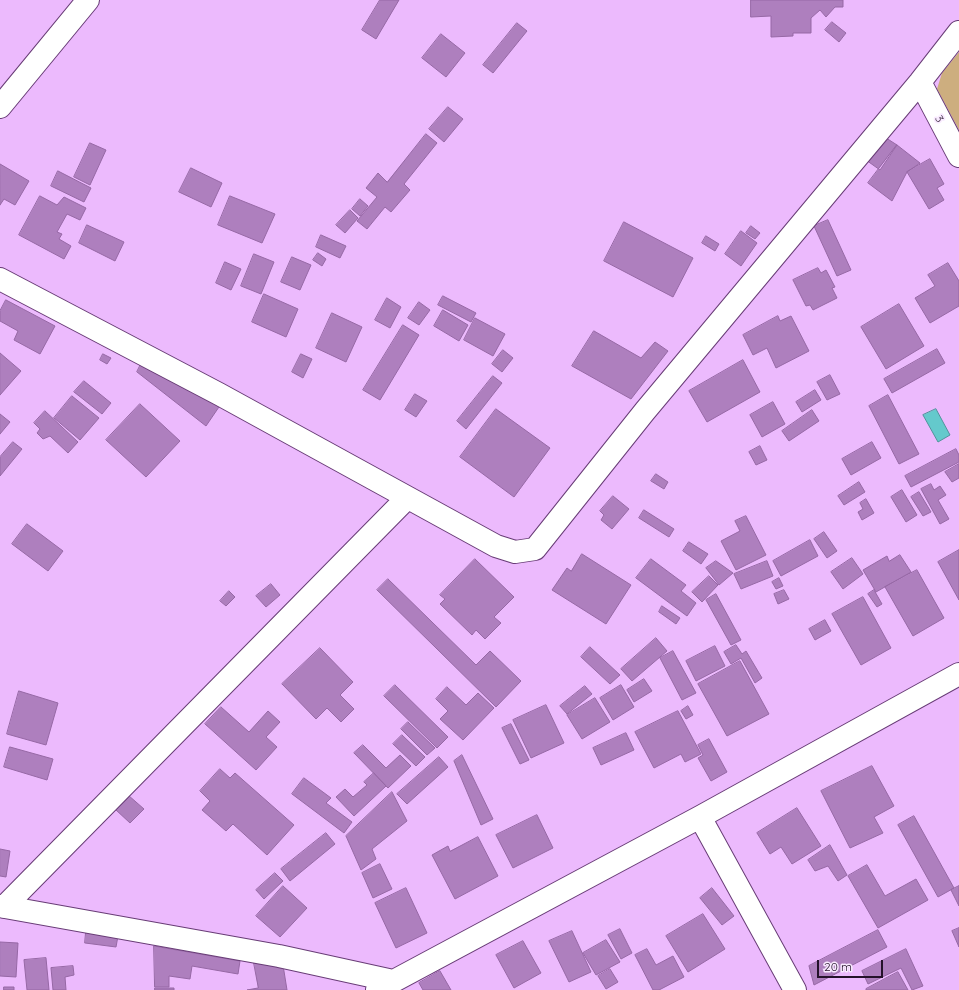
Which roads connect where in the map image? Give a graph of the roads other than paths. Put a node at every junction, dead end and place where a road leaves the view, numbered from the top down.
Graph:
1 (88, 0) edge
2 (959, 32) edge
3 (920, 82) junction
4 (0, 107) edge
5 (959, 156) edge
6 (0, 279) edge
7 (407, 498) junction
8 (959, 674) edge
9 (700, 817) junction
10 (2, 906) edge
11 (385, 985) edge
12 (795, 990) edge

1 - 4 street
2 - 3 street
3 - 5 street, 3
3 - 7 street
6 - 7 street
7 - 10 street
8 - 9 street
9 - 11 street
9 - 12 street
10 - 11 street

